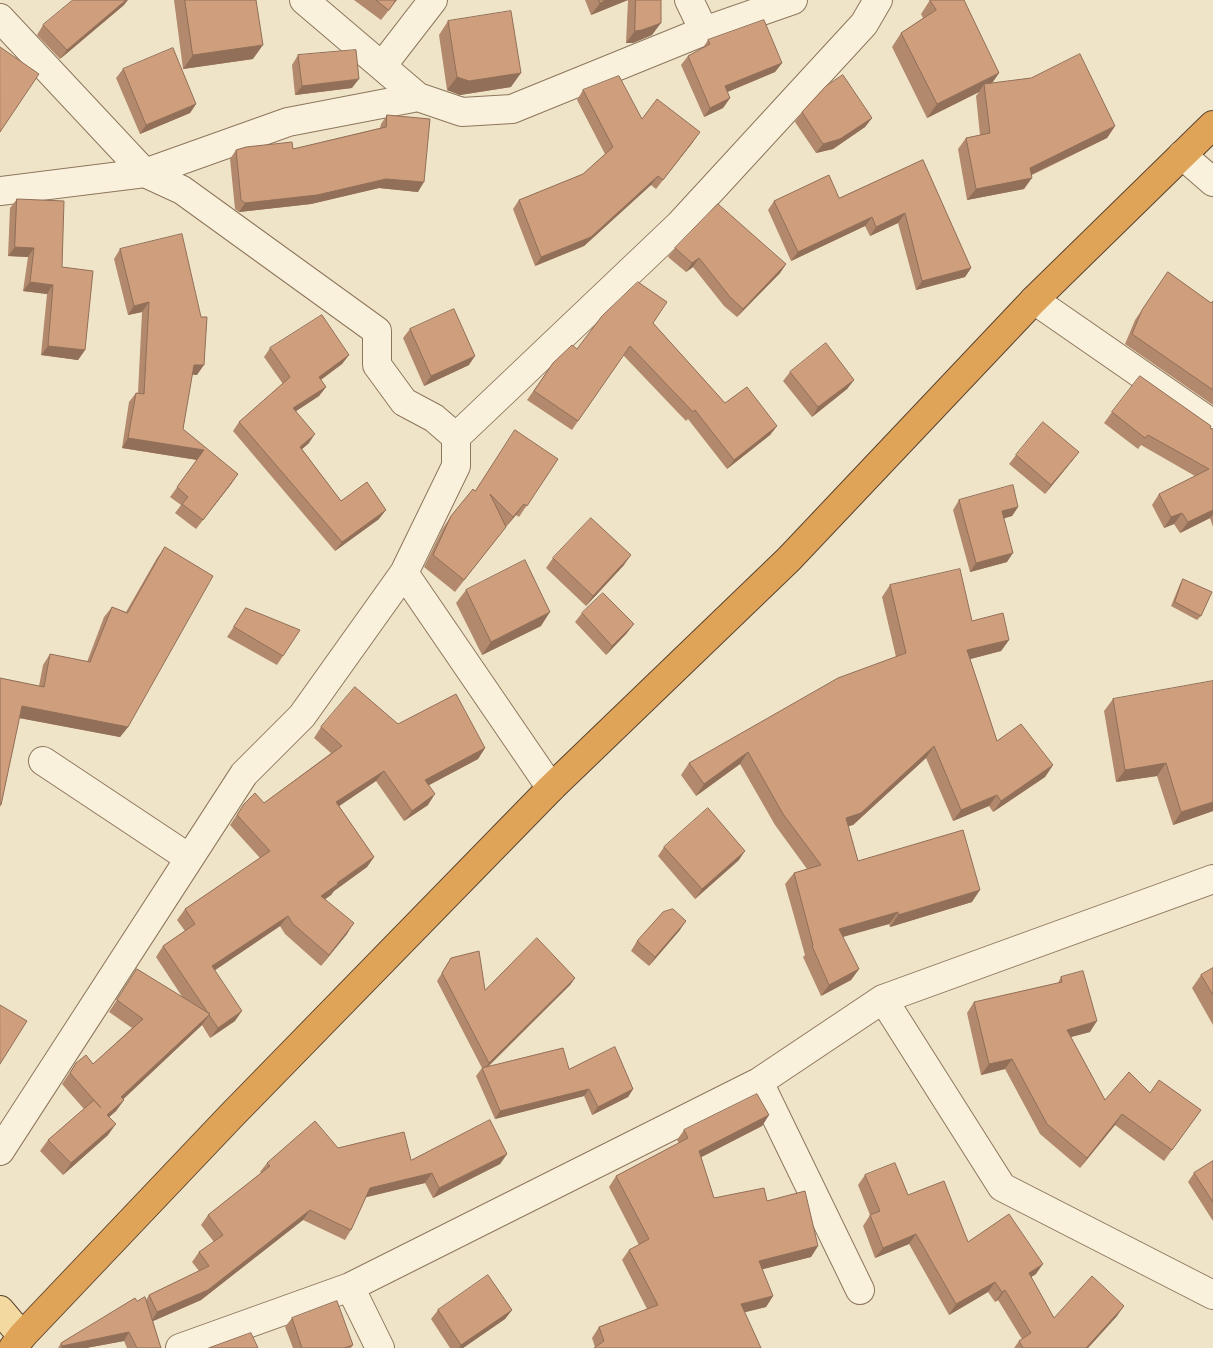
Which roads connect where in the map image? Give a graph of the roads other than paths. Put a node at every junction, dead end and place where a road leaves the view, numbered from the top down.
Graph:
1 (304, 0) edge
2 (432, 0) edge
3 (689, 0) edge
4 (793, 0) edge
5 (878, 0) edge
6 (0, 18) edge
7 (704, 32) junction
8 (382, 66) junction
9 (418, 97) junction
10 (1213, 125) edge
11 (1182, 155) junction
12 (144, 173) junction
13 (1213, 182) edge
14 (0, 191) edge
15 (1034, 300) junction
16 (1213, 424) edge
17 (456, 437) junction
18 (404, 573) junction
19 (43, 761) dead end
20 (551, 788) junction
21 (189, 858) junction
22 (1213, 879) edge
23 (884, 999) junction
24 (758, 1082) junction
25 (0, 1151) edge
26 (350, 1287) junction
27 (860, 1290) dead end
28 (1213, 1295) edge
29 (0, 1310) edge
30 (17, 1342) edge
31 (180, 1348) edge
32 (380, 1348) edge

1 - 8 street
2 - 8 street
3 - 7 street
4 - 7 street
5 - 17 street
6 - 12 street
7 - 9 street
8 - 9 street
9 - 12 street
10 - 11 highway
11 - 13 street
11 - 15 highway
12 - 14 street
12 - 17 street
15 - 16 street
15 - 20 highway
17 - 18 street
18 - 20 street
18 - 21 street
19 - 21 street
20 - 30 highway
21 - 25 street
22 - 23 street
23 - 24 street
23 - 28 street
24 - 26 street
24 - 27 street
26 - 31 street
26 - 32 street
29 - 30 main road

